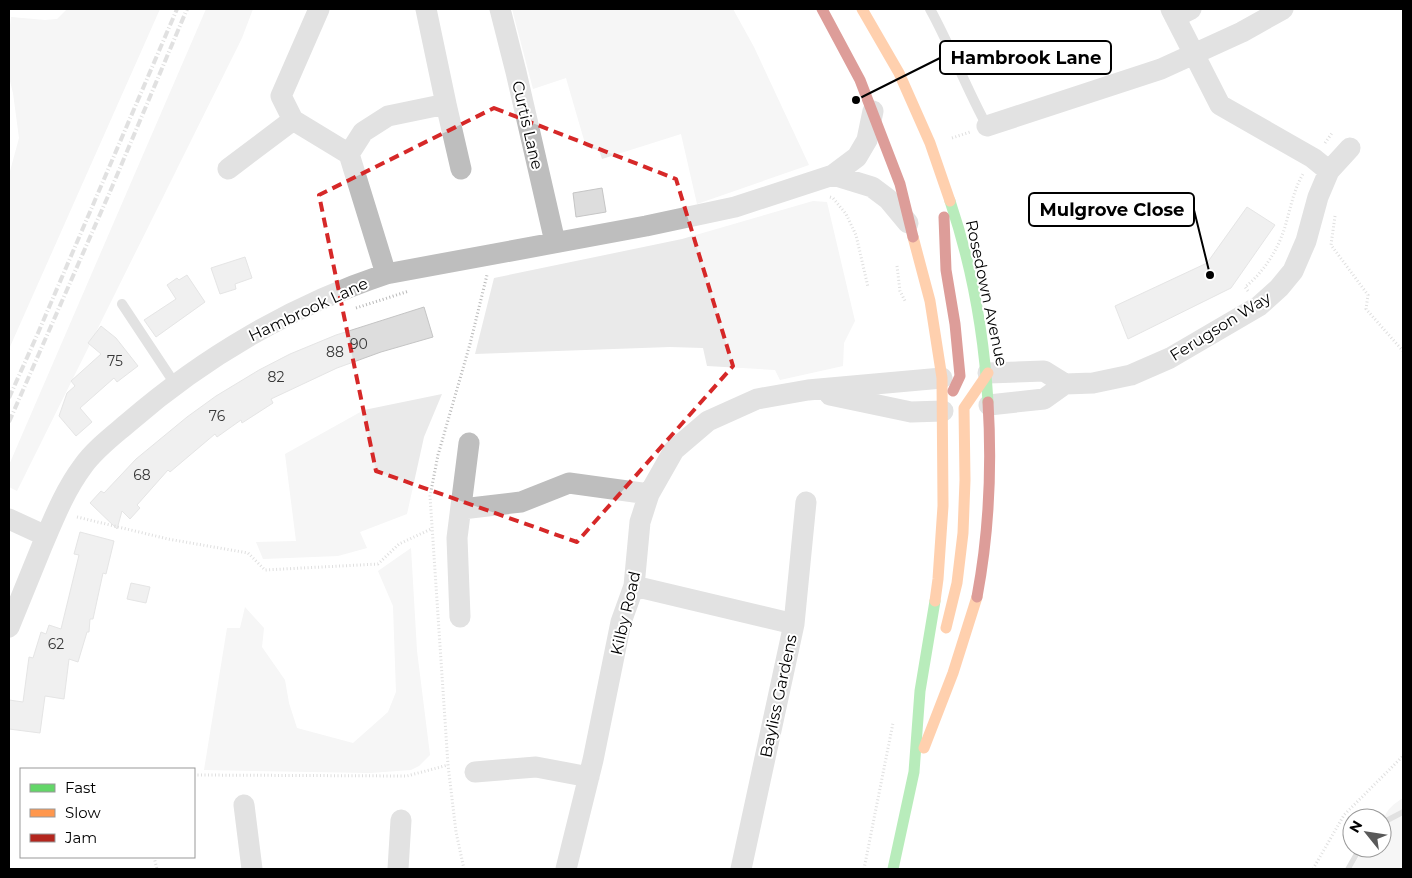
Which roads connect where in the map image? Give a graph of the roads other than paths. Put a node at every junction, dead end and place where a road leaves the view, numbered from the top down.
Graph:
1 (319, 9) edge
2 (426, 9) edge
3 (500, 9) edge
4 (822, 9) edge
5 (862, 9) edge
6 (930, 9) edge
7 (1283, 9) edge
8 (1179, 11) edge
9 (1195, 54) junction
10 (446, 104) junction
11 (872, 111) junction
12 (294, 120) junction
13 (987, 126) joint
14 (1350, 148) dead end
15 (349, 154) junction
16 (461, 168) dead end
17 (228, 169) dead end
18 (1329, 171) junction
19 (824, 178) junction
20 (945, 186) junction
21 (913, 229) junction
22 (555, 242) junction
23 (386, 274) junction
24 (122, 304) dead end
25 (988, 373) junction
26 (951, 377) junction
27 (175, 384) junction
28 (1065, 384) junction
29 (808, 390) junction
30 (989, 405) junction
31 (964, 408) junction
32 (943, 411) junction
33 (469, 443) dead end
34 (649, 494) junction
35 (806, 502) dead end
36 (462, 509) junction
37 (9, 519) edge
38 (46, 536) junction
39 (634, 586) junction
40 (460, 617) dead end
41 (794, 624) junction
42 (9, 627) edge
43 (920, 691) junction
44 (475, 772) dead end
45 (914, 772) junction
46 (590, 777) junction
47 (244, 805) dead end
48 (401, 820) dead end
49 (252, 869) edge
50 (398, 869) edge
51 (566, 869) edge
52 (741, 869) edge
53 (893, 869) edge

1 - 12 street
2 - 10 street
3 - 22 street, Curtis Lane
4 - 11 street, Rosedown Avenue
5 - 20 street, Rosedown Avenue
6 - 13 lane
7 - 9 street
8 - 9 street
9 - 13 street
9 - 18 street
10 - 15 street
10 - 16 street
11 - 19 street, Hambrook Lane
11 - 21 street, Rosedown Avenue
12 - 15 street
12 - 17 street
14 - 18 street, Ferugson Way
15 - 23 street
18 - 28 street, Ferugson Way
19 - 21 street
19 - 22 street, Hambrook Lane
20 - 25 street, Rosedown Avenue
20 - 26 street
21 - 26 street, Rosedown Avenue
22 - 23 street, Hambrook Lane
23 - 27 street, Hambrook Lane
24 - 27 lane
25 - 26 street
25 - 28 street
25 - 30 street, Rosedown Avenue
25 - 31 street
26 - 29 street, Kilby Road
26 - 32 street
26 - 32 street, Rosedown Avenue
27 - 38 street, Hambrook Lane
28 - 30 street
29 - 32 street, Kilby Road
29 - 34 street, Kilby Road
30 - 31 street
30 - 45 street, Rosedown Avenue
31 - 32 street
31 - 43 street
32 - 43 street, Rosedown Avenue
33 - 36 street
34 - 36 street
34 - 39 street, Kilby Road
35 - 41 street
36 - 40 street
37 - 38 street
38 - 42 street, Hambrook Lane
39 - 41 street, Bayliss Gardens
39 - 46 street, Kilby Road
41 - 52 street, Bayliss Gardens
43 - 45 street, Rosedown Avenue
44 - 46 street
45 - 53 street, Rosedown Avenue
46 - 51 street, Kilby Road
47 - 49 street
48 - 50 street

